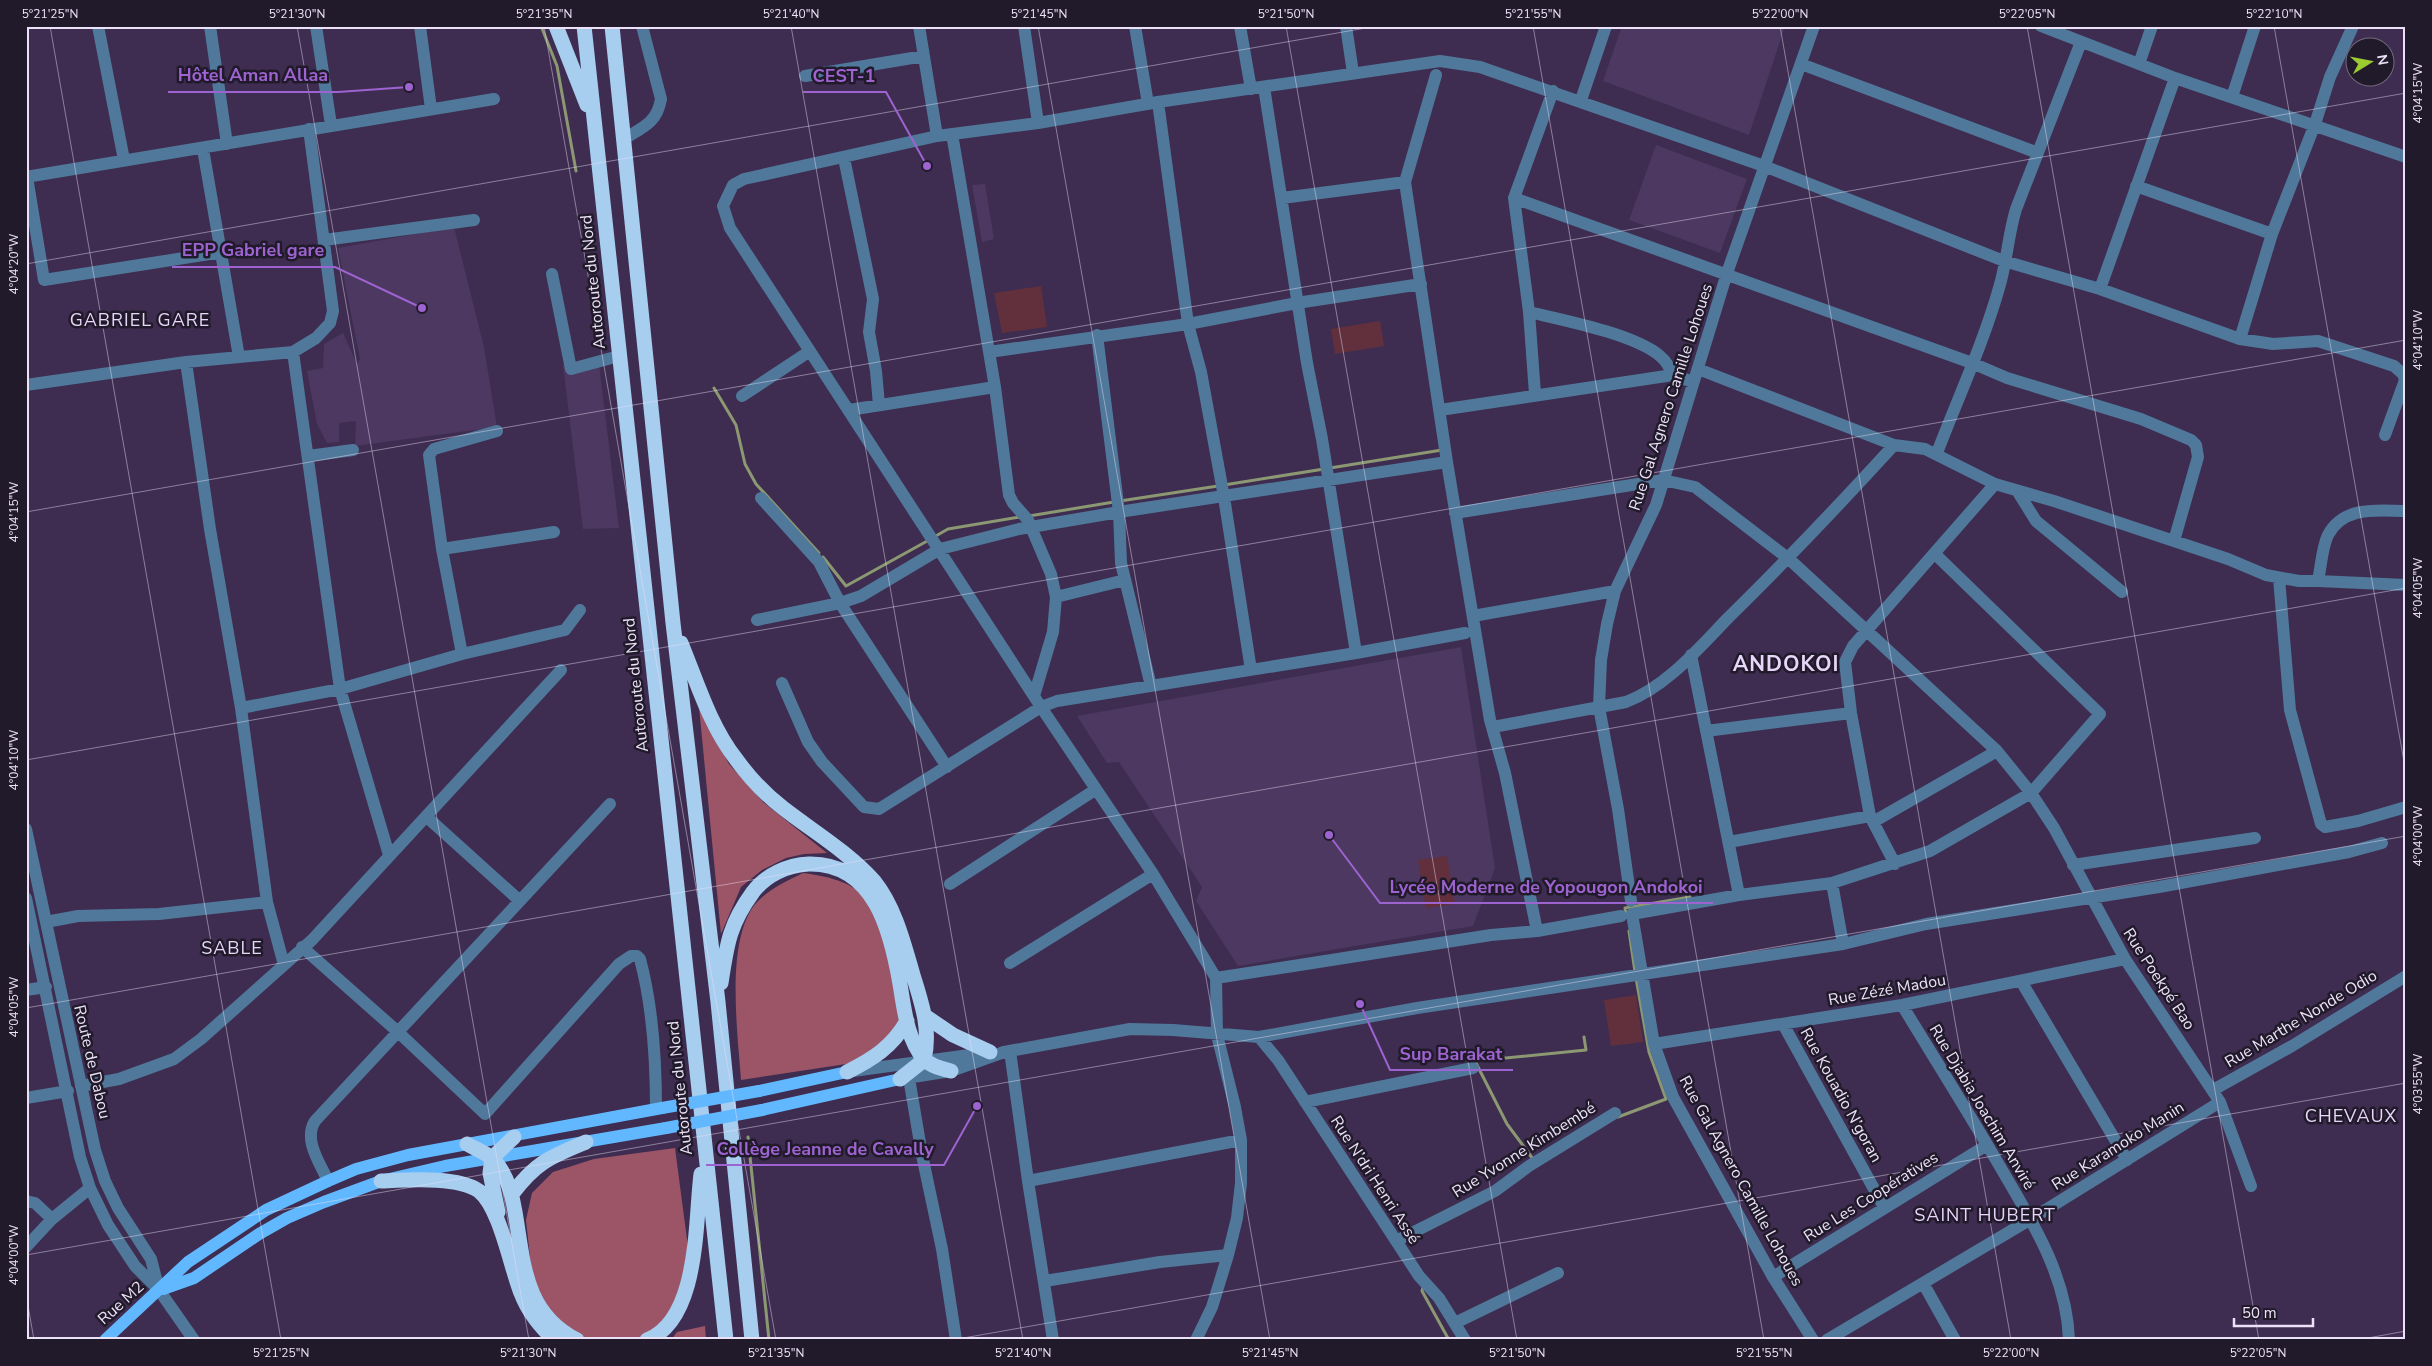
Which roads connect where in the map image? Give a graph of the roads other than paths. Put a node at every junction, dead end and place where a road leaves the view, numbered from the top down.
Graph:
1 (98, 26) edge
2 (210, 26) edge
3 (316, 26) edge
4 (420, 26) edge
5 (556, 26) edge
6 (584, 26) edge
7 (612, 26) edge
8 (642, 26) edge
9 (919, 26) edge
10 (1024, 26) edge
11 (1135, 26) edge
12 (1240, 26) edge
13 (1346, 26) edge
14 (1606, 26) edge
15 (1814, 26) edge
16 (2042, 26) edge
17 (2152, 26) edge
18 (2255, 26) edge
19 (2353, 26) edge
20 (2081, 42) junction
21 (924, 56) junction
22 (1801, 64) junction
23 (2139, 64) junction
24 (1353, 73) junction
25 (1436, 75) dead end
26 (805, 76) dead end
27 (2175, 78) junction
28 (1258, 88) junction
29 (1553, 91) junction
30 (2232, 96) junction
31 (494, 99) dead end
32 (1580, 100) junction
33 (1153, 103) junction
34 (431, 109) junction
35 (1038, 123) junction
36 (2315, 124) junction
37 (331, 125) junction
38 (594, 126) junction
39 (309, 129) junction
40 (952, 134) junction
41 (937, 136) junction
42 (624, 139) junction
43 (227, 144) junction
44 (203, 148) junction
45 (2038, 153) junction
46 (2406, 157) edge
47 (844, 158) junction
48 (124, 160) junction
49 (1764, 166) junction
50 (27, 177) edge
51 (1405, 182) junction
52 (2136, 186) junction
53 (1282, 198) junction
54 (1514, 198) junction
55 (474, 220) dead end
56 (2272, 234) junction
57 (324, 240) junction
58 (222, 252) junction
59 (2004, 261) junction
60 (1727, 273) junction
61 (552, 274) dead end
62 (1421, 284) junction
63 (2100, 289) junction
64 (1297, 303) junction
65 (1529, 312) junction
66 (1188, 324) junction
67 (1097, 335) junction
68 (2240, 339) junction
69 (810, 350) junction
70 (293, 352) junction
71 (989, 352) junction
72 (619, 356) junction
73 (239, 357) junction
74 (186, 362) junction
75 (1972, 363) junction
76 (1698, 369) junction
77 (1673, 375) junction
78 (1693, 382) junction
79 (26, 385) edge
80 (995, 387) junction
81 (1535, 394) junction
82 (742, 396) dead end
83 (879, 405) junction
84 (849, 410) junction
85 (1440, 410) junction
86 (497, 431) dead end
87 (2385, 435) dead end
88 (1894, 445) junction
89 (353, 450) dead end
90 (1937, 453) junction
91 (308, 456) junction
92 (1447, 462) junction
93 (1328, 480) junction
94 (1663, 480) junction
95 (1995, 484) junction
96 (2018, 492) junction
97 (1224, 497) junction
98 (761, 498) dead end
99 (2406, 511) edge
100 (1119, 512) junction
101 (1455, 513) junction
102 (1031, 528) junction
103 (554, 532) dead end
104 (2174, 541) junction
105 (442, 549) junction
106 (940, 549) junction
107 (1935, 554) junction
108 (1788, 559) junction
109 (2279, 578) junction
110 (1125, 580) junction
111 (2318, 581) junction
112 (2406, 585) edge
113 (1615, 592) junction
114 (2122, 592) dead end
115 (1056, 597) junction
116 (840, 603) junction
117 (580, 610) dead end
118 (1473, 616) junction
119 (757, 620) dead end
120 (674, 623) junction
121 (1866, 630) junction
122 (1465, 633) dead end
123 (1356, 653) junction
124 (462, 654) junction
125 (1691, 655) junction
126 (561, 670) dead end
127 (1252, 670) junction
128 (782, 683) dead end
129 (1151, 686) junction
130 (340, 689) junction
131 (1037, 702) junction
132 (1600, 707) junction
133 (241, 708) junction
134 (1851, 713) junction
135 (1493, 727) junction
136 (1706, 731) junction
137 (1997, 751) junction
138 (947, 768) junction
139 (1095, 790) junction
140 (2031, 793) junction
141 (610, 804) dead end
142 (2406, 807) edge
143 (427, 815) junction
144 (1871, 819) junction
145 (26, 829) edge
146 (2255, 838) dead end
147 (1729, 842) junction
148 (2382, 843) dead end
149 (389, 855) junction
150 (1895, 864) junction
151 (2073, 865) junction
152 (1154, 874) junction
153 (32, 880) edge
154 (1832, 883) junction
155 (950, 884) dead end
156 (1739, 895) junction
157 (2090, 896) junction
158 (26, 898) edge
159 (520, 901) junction
160 (1631, 901) dead end
161 (266, 902) junction
162 (1627, 915) junction
163 (46, 922) junction
164 (1537, 931) junction
165 (1843, 944) junction
166 (302, 947) junction
167 (2125, 960) junction
168 (1010, 963) dead end
169 (284, 965) junction
170 (1636, 975) junction
171 (2406, 976) edge
172 (1216, 978) junction
173 (2021, 981) junction
174 (46, 986) junction
175 (26, 990) edge
176 (718, 1002) junction
177 (1902, 1005) junction
178 (926, 1016) junction
179 (907, 1021) junction
180 (1784, 1024) junction
181 (397, 1030) junction
182 (1217, 1034) junction
183 (1259, 1037) junction
184 (1654, 1044) junction
185 (1001, 1051) junction
186 (924, 1060) junction
187 (1473, 1068) dead end
188 (951, 1071) junction
189 (847, 1072) junction
190 (905, 1079) junction
191 (81, 1086) junction
192 (2213, 1090) junction
193 (68, 1091) junction
194 (26, 1098) edge
195 (1305, 1102) junction
196 (2220, 1102) junction
197 (659, 1109) junction
198 (1615, 1113) dead end
199 (514, 1137) junction
200 (1241, 1140) junction
201 (586, 1142) junction
202 (467, 1144) junction
203 (1987, 1145) junction
204 (704, 1147) junction
205 (492, 1158) junction
206 (2127, 1160) junction
207 (328, 1180) junction
208 (381, 1181) junction
209 (1028, 1181) junction
210 (2251, 1186) dead end
211 (90, 1188) junction
212 (512, 1194) junction
213 (26, 1201) edge
214 (1884, 1208) junction
215 (52, 1219) junction
216 (2031, 1219) junction
217 (503, 1236) junction
218 (1396, 1241) junction
219 (26, 1247) edge
220 (1228, 1255) junction
221 (1558, 1273) dead end
222 (1773, 1277) junction
223 (1045, 1281) junction
224 (1923, 1283) junction
225 (160, 1290) junction
226 (1455, 1323) junction
227 (105, 1340) edge
228 (194, 1340) edge
229 (554, 1340) edge
230 (577, 1340) edge
231 (647, 1340) edge
232 (726, 1340) edge
233 (752, 1340) edge
234 (956, 1340) edge
235 (1053, 1340) edge
236 (1196, 1340) edge
237 (1465, 1340) edge
238 (1813, 1340) edge
239 (1827, 1340) edge
240 (1955, 1340) edge
241 (2070, 1340) edge

1 - 48 street
2 - 43 street
3 - 37 street
4 - 34 street
5 - 38 highway
6 - 38 highway, Autoroute du Nord
7 - 42 highway
8 - 42 street
9 - 21 street
10 - 35 street
11 - 33 street
12 - 28 street
13 - 24 street
14 - 32 street
15 - 22 street, Rue Gal Agnero Camille Lohoues
16 - 20 street
17 - 23 street
18 - 30 street
19 - 36 street
20 - 23 street
20 - 45 street
21 - 26 street
21 - 41 street
22 - 45 street
22 - 49 street, Rue Gal Agnero Camille Lohoues
23 - 27 street
24 - 28 street
24 - 29 street
25 - 51 street
27 - 30 street
27 - 52 street
28 - 33 street
28 - 53 street
29 - 32 street
29 - 54 street
30 - 36 street
31 - 34 street
32 - 49 street
33 - 35 street
33 - 66 street
34 - 37 street
35 - 40 street
36 - 46 street
36 - 56 street
37 - 39 street
38 - 72 highway, Autoroute du Nord
39 - 43 street
39 - 57 street
40 - 41 street
40 - 71 street
41 - 47 street
42 - 120 highway
43 - 44 street
44 - 48 street
44 - 58 street
45 - 59 street
47 - 69 street
47 - 83 street
48 - 50 street
49 - 59 street
49 - 60 street, Rue Gal Agnero Camille Lohoues
50 - 58 street
51 - 53 street
51 - 62 street
52 - 56 street
52 - 63 street
53 - 64 street
54 - 60 street
54 - 65 street
55 - 57 street
56 - 68 street
57 - 70 street
58 - 73 street
59 - 63 street
59 - 75 street
60 - 75 street
60 - 76 street, Rue Gal Agnero Camille Lohoues
61 - 72 street
62 - 64 street
62 - 85 street
63 - 68 street
64 - 66 street
64 - 93 street
65 - 77 street
65 - 81 street
66 - 67 street
66 - 97 street
67 - 71 street
67 - 100 street
68 - 87 street
69 - 82 street
69 - 84 street
70 - 73 street
70 - 91 street
71 - 80 street
72 - 204 highway, Autoroute du Nord
73 - 74 street
74 - 79 street
74 - 133 street
75 - 90 street
75 - 104 street
76 - 78 street, Rue Gal Agnero Camille Lohoues
76 - 88 street
77 - 78 street
77 - 81 street
78 - 94 street, Rue Gal Agnero Camille Lohoues
80 - 83 street
80 - 102 street
81 - 85 street
83 - 84 street
84 - 106 street
85 - 92 street
86 - 105 street
88 - 90 street
88 - 108 street
89 - 91 street
90 - 95 street
91 - 130 street
92 - 93 street
92 - 101 street
93 - 97 street
93 - 123 street
94 - 101 street
94 - 108 street, Rue Poekpé Bao
94 - 113 street, Rue Gal Agnero Camille Lohoues
95 - 96 street
95 - 107 street
96 - 104 street
96 - 114 street
97 - 100 street
97 - 127 street
98 - 116 street
99 - 111 street
100 - 102 street
100 - 110 street
101 - 118 street
102 - 106 street
102 - 115 street
103 - 105 street
104 - 109 street
105 - 124 street
106 - 116 street
106 - 131 street
107 - 121 street
107 - 140 street
108 - 121 street, Rue Poekpé Bao
108 - 125 street
109 - 111 street
109 - 142 street
110 - 115 street
110 - 129 street
111 - 112 street
113 - 118 street
113 - 132 street, Rue Gal Agnero Camille Lohoues
115 - 131 street
116 - 119 street
116 - 138 street
117 - 124 street
118 - 135 street
120 - 176 highway
120 - 178 highway
121 - 134 street
121 - 137 street, Rue Poekpé Bao
122 - 123 street
123 - 127 street
124 - 130 street
125 - 132 street
125 - 136 street
126 - 143 street
127 - 129 street
128 - 138 street
129 - 131 street
130 - 133 street
130 - 149 street
131 - 138 street
131 - 139 street
132 - 135 street
132 - 160 street, Rue Gal Agnero Camille Lohoues
133 - 161 street
134 - 136 street
134 - 144 street
135 - 164 street
136 - 147 street
137 - 140 street, Rue Poekpé Bao
137 - 144 street
139 - 152 street
139 - 155 street
140 - 150 street
140 - 151 street, Rue Poekpé Bao
141 - 159 street
143 - 149 street
143 - 159 street
144 - 147 street
144 - 150 street
145 - 153 street, Route de Dabou
146 - 151 street
147 - 156 street
148 - 157 street
149 - 166 street
150 - 154 street
151 - 157 street, Rue Poekpé Bao
152 - 168 street
152 - 172 street
153 - 163 street, Route de Dabou
154 - 156 street
154 - 165 street
156 - 162 street
157 - 165 street
157 - 167 street, Rue Poekpé Bao
158 - 174 street, Route de Dabou
159 - 181 street
161 - 163 street
161 - 169 street
162 - 164 street
162 - 170 street, Rue Gal Agnero Camille Lohoues
163 - 191 street, Route de Dabou
164 - 172 street
165 - 170 street
166 - 169 street
166 - 181 street
167 - 173 street, Rue Zézé Madou
167 - 192 street, Rue Poekpé Bao
169 - 191 street
170 - 183 street
170 - 184 street, Rue Gal Agnero Camille Lohoues
171 - 192 street, Rue Marthe Nonde Odio
172 - 182 street
173 - 177 street, Rue Zézé Madou
173 - 206 street
174 - 175 street
174 - 193 street, Route de Dabou
176 - 179 highway
176 - 233 highway
177 - 180 street, Rue Zézé Madou
177 - 203 street, Rue Djabia Joachim Anviré
178 - 185 highway
178 - 186 highway
179 - 186 highway
179 - 189 highway
180 - 184 street, Rue Zézé Madou
180 - 214 street, Rue Kouadio N’goran
181 - 197 street
181 - 207 street
182 - 183 street
182 - 185 street
182 - 200 street
183 - 195 street, Rue N’dri Henri Assé
184 - 222 street, Rue Gal Agnero Camille Lohoues
185 - 186 street
185 - 188 street
185 - 209 street
186 - 188 highway
186 - 189 street
186 - 190 highway
187 - 195 street
188 - 190 street
189 - 197 main road, Rue M2, bridge
190 - 201 main road, bridge
190 - 234 street
191 - 225 street, Route de Dabou
192 - 196 street, Rue Poekpé Bao
193 - 194 street
193 - 211 street, Route de Dabou
195 - 218 street, Rue N’dri Henri Assé
196 - 206 street, Rue Karamoko Manin
196 - 210 street, Rue Poekpé Bao
197 - 199 main road, Rue M2
198 - 218 street, Rue Yvonne Kimbembé
199 - 202 main road, Rue M2
199 - 205 highway
200 - 209 street
200 - 220 street
201 - 205 main road
201 - 212 highway
202 - 205 highway
202 - 207 main road, Rue M2
203 - 214 street, Rue Les Coopératives
203 - 216 street, Rue Djabia Joachim Anviré
204 - 231 highway
204 - 232 highway, Autoroute du Nord
205 - 208 main road
205 - 212 highway
205 - 217 highway
206 - 216 street, Rue Karamoko Manin
207 - 225 main road, Rue M2
208 - 217 highway
208 - 225 main road
209 - 223 street
211 - 215 street
211 - 225 street, Route de Dabou
212 - 230 highway
213 - 215 street
214 - 222 street, Rue Les Coopératives
215 - 219 street
216 - 224 street, Rue Karamoko Manin
216 - 241 street, Rue Djabia Joachim Anviré
217 - 229 highway
218 - 226 street, Rue N’dri Henri Assé
220 - 223 street
220 - 236 street
221 - 226 street
222 - 238 street, Rue Gal Agnero Camille Lohoues
223 - 235 street
224 - 239 street, Rue Karamoko Manin
224 - 240 street
225 - 227 main road, Rue M2
225 - 228 street, Route de Dabou
226 - 237 street, Rue N’dri Henri Assé

